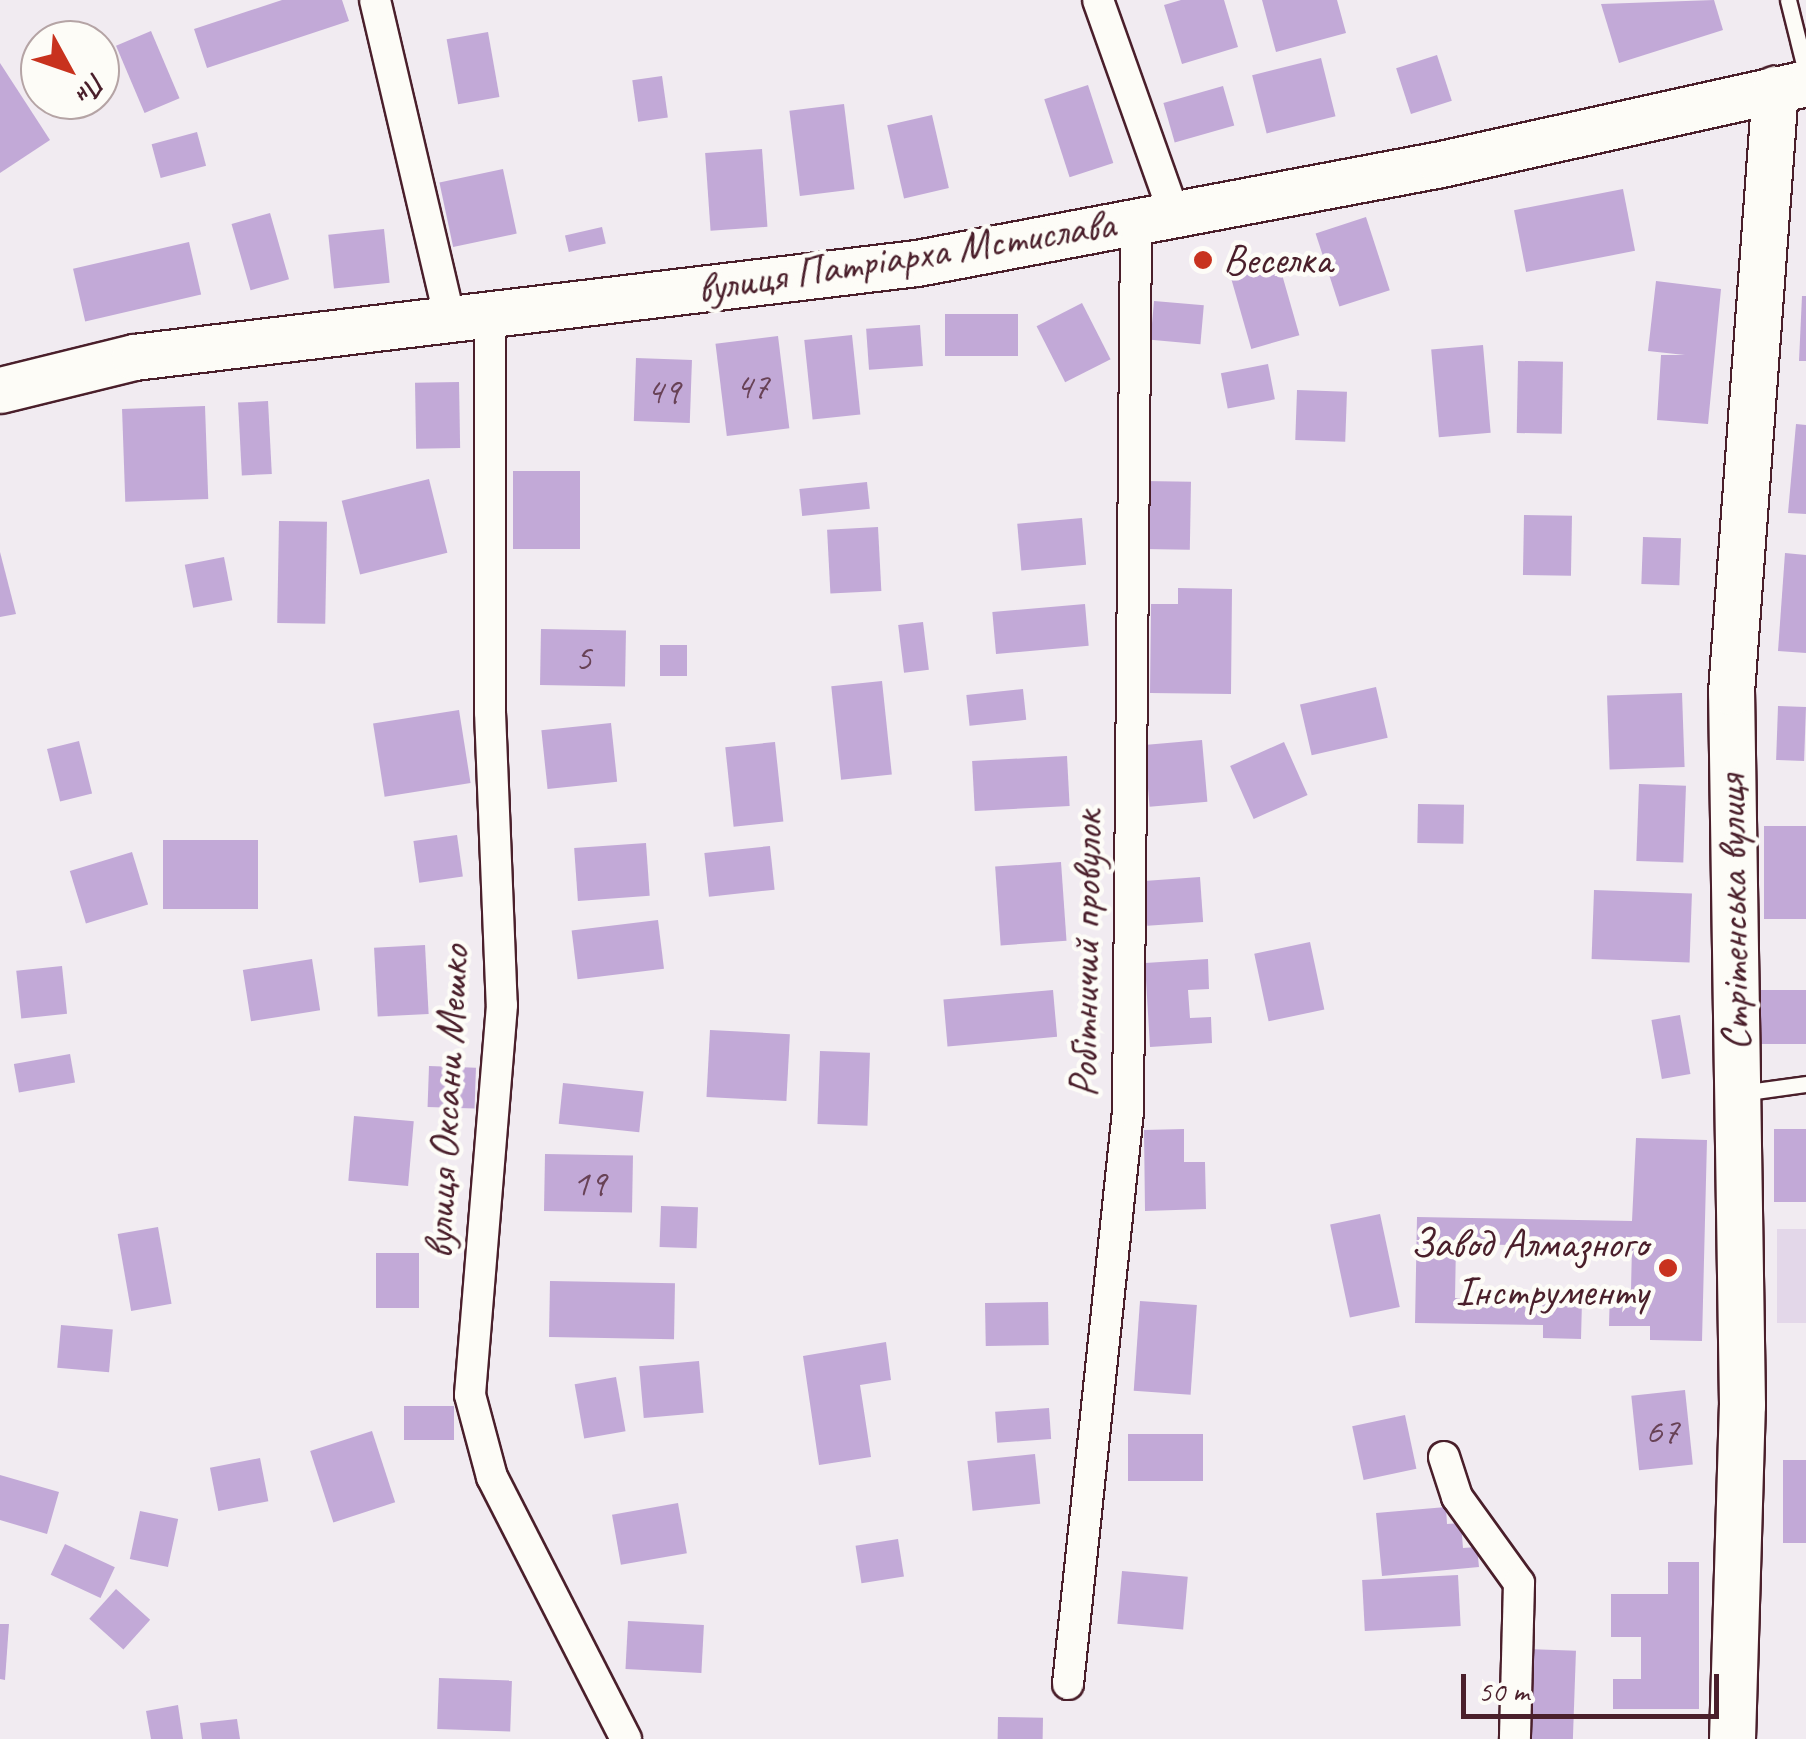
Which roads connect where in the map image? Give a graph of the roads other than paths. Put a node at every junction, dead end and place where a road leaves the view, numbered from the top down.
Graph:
1 (375, 0) edge
2 (1098, 0) edge
3 (1788, 0) edge
4 (1796, 81) edge
5 (1155, 218) junction
6 (470, 317) junction
7 (0, 390) edge
8 (1806, 1084) edge
9 (1737, 1093) junction
10 (1444, 1457) dead end
11 (1068, 1684) dead end
12 (626, 1739) edge
13 (1515, 1739) edge
14 (1732, 1739) edge

1 - 6 street, вулиця Оксани Мешко
2 - 5 street
3 - 4 lane
4 - 5 main road, вулиця Патріарха Мстислава
4 - 9 main road, Стрітенська вулиця
5 - 6 main road, вулиця Патріарха Мстислава
5 - 11 street, Робітничий провулок
6 - 7 main road, вулиця Патріарха Мстислава
6 - 12 street, вулиця Оксани Мешко
8 - 9 lane
9 - 14 main road, Стрітенська вулиця
10 - 13 street

